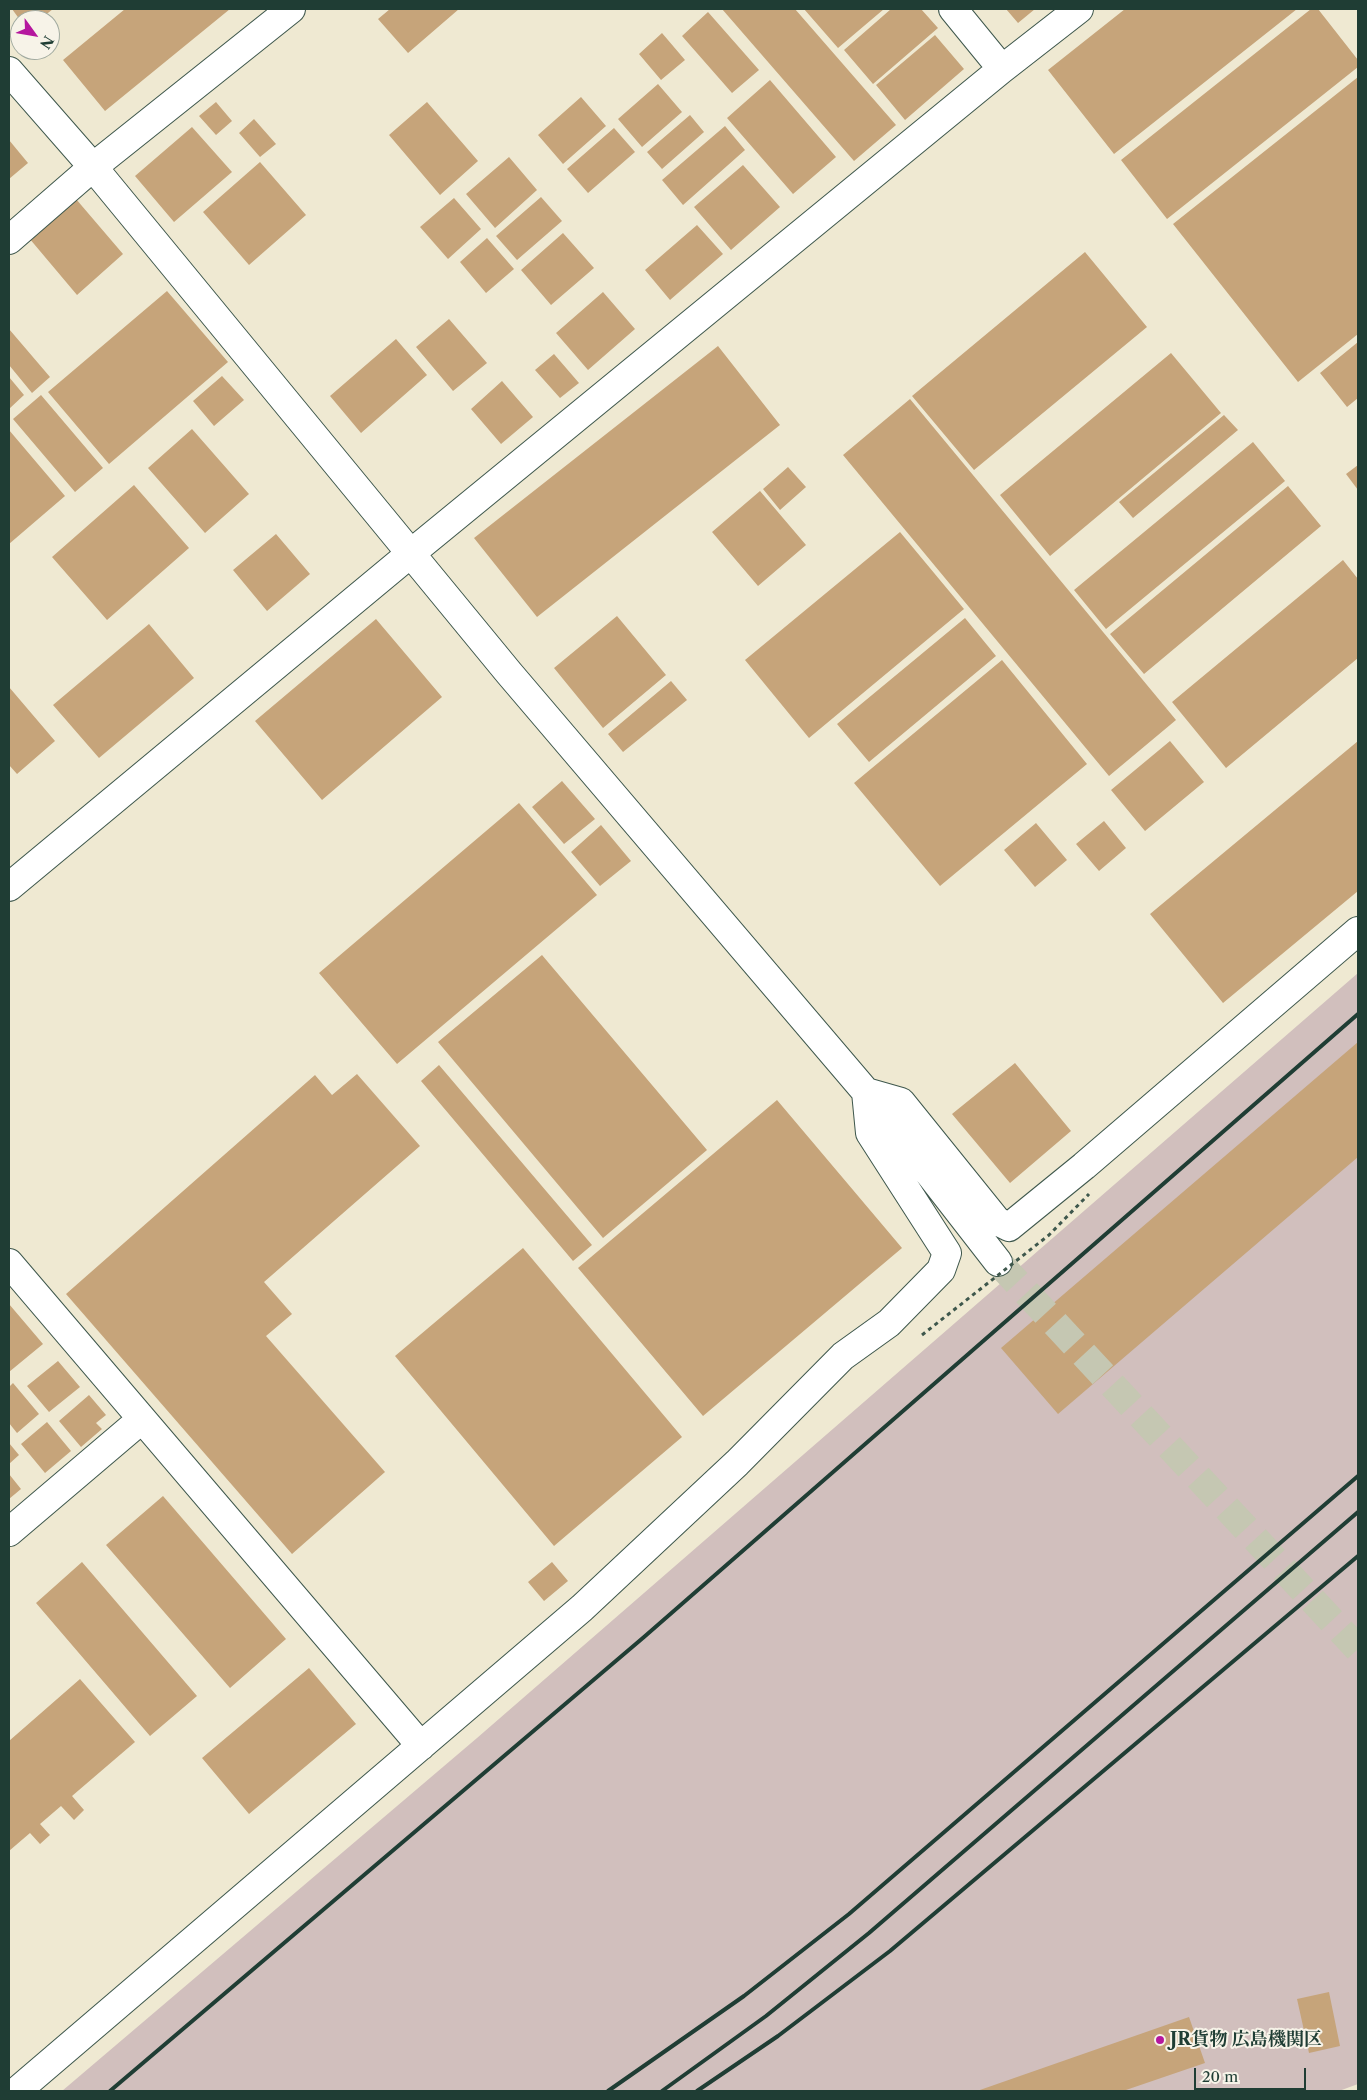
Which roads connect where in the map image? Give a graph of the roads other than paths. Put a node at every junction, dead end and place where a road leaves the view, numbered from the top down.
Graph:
1 (290, 9) edge
2 (953, 9) edge
3 (1079, 9) edge
4 (1002, 69) junction
5 (9, 71) edge
6 (93, 167) junction
7 (9, 240) edge
8 (410, 554) junction
9 (9, 887) edge
10 (1358, 931) edge
11 (866, 1092) junction
12 (998, 1262) tunnel mouth
13 (9, 1263) edge
14 (142, 1419) junction
15 (9, 1532) edge
16 (421, 1746) junction
17 (17, 2091) edge

1 - 6 street
2 - 4 street
3 - 4 street
4 - 8 street
5 - 6 street
6 - 7 street
6 - 8 street
8 - 9 street
8 - 11 street
10 - 11 street
11 - 12 street
11 - 16 street
13 - 14 street
14 - 15 street
14 - 16 street
16 - 17 street

